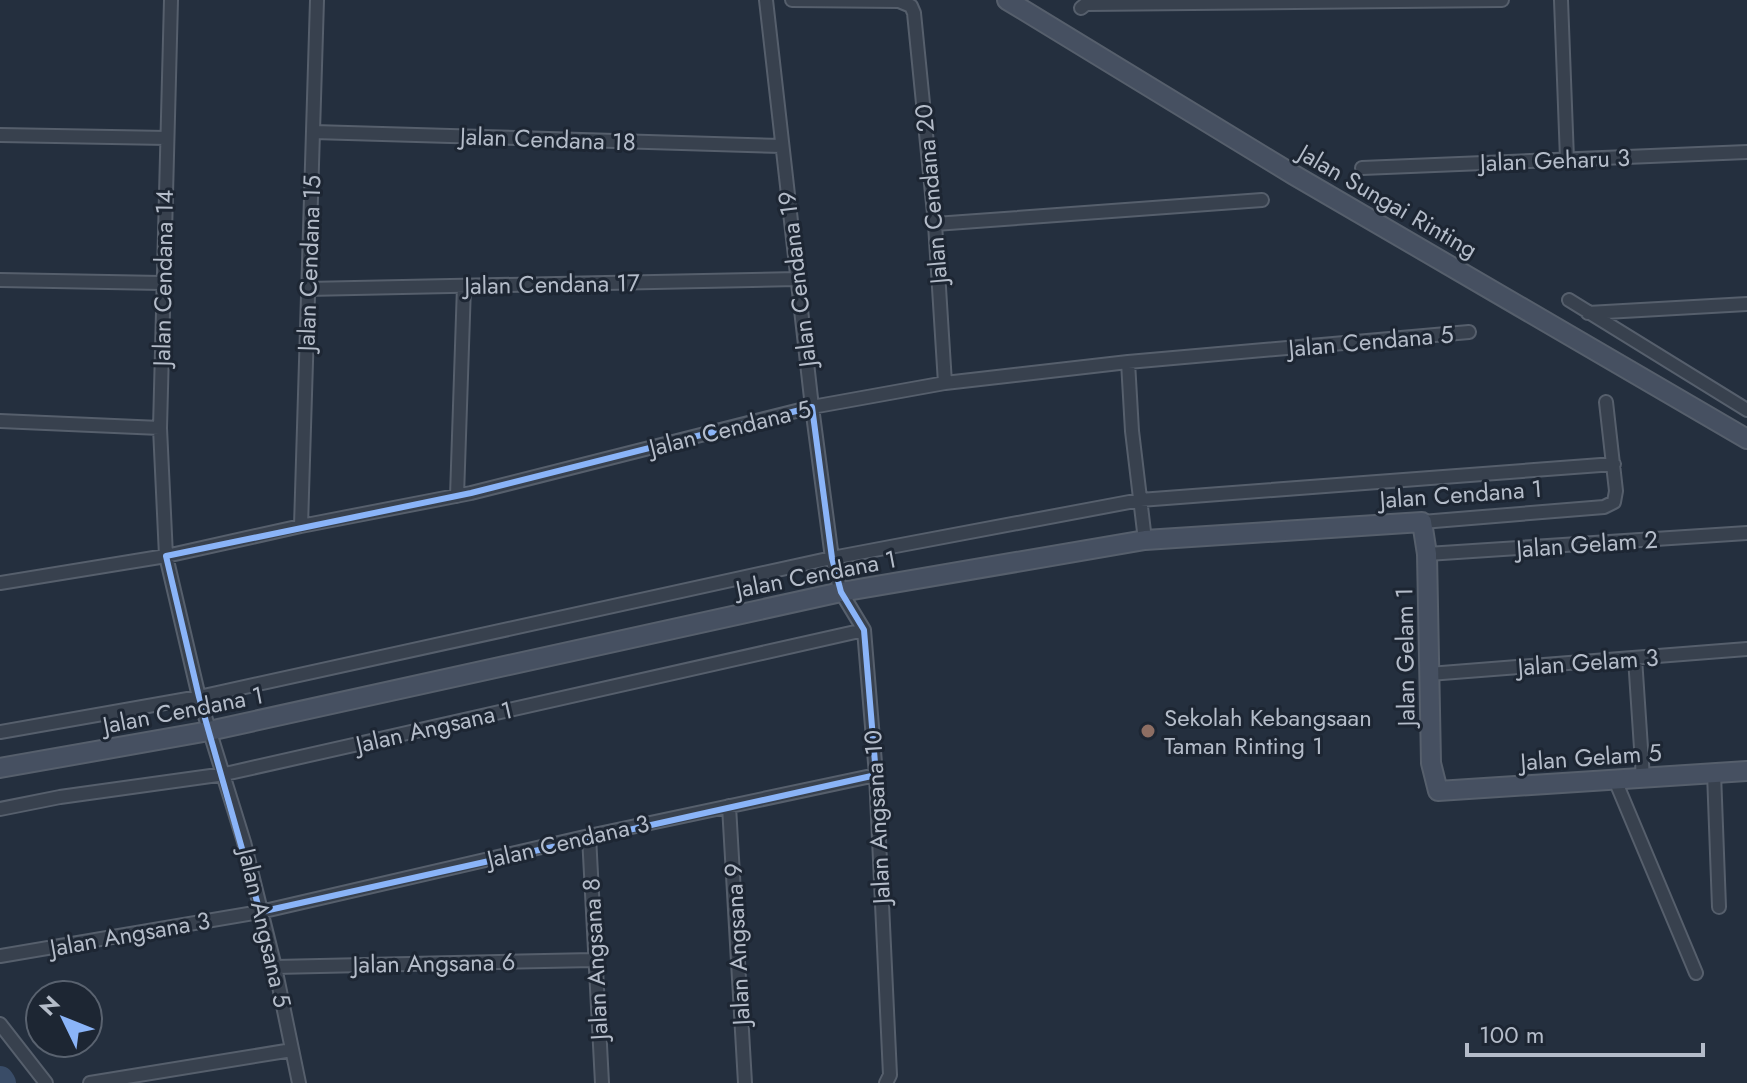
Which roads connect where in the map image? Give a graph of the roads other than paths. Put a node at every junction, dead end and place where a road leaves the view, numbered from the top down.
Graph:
1 (171, 0) edge
2 (317, 0) edge
3 (766, 0) edge
4 (792, 0) edge
5 (1007, 0) edge
6 (1502, 0) edge
7 (1561, 0) edge
8 (1081, 8) dead end
9 (314, 132) junction
10 (0, 135) edge
11 (167, 138) junction
12 (782, 146) junction
13 (1747, 152) edge
14 (1567, 159) junction
15 (1362, 168) dead end
16 (1262, 200) dead end
17 (935, 224) junction
18 (797, 279) junction
19 (0, 280) edge
20 (162, 283) junction
21 (464, 286) junction
22 (307, 289) junction
23 (1569, 300) dead end
24 (1747, 304) edge
25 (1588, 313) junction
26 (1469, 332) dead end
27 (1128, 362) junction
28 (945, 383) junction
29 (1606, 402) dead end
30 (812, 407) junction
31 (1747, 410) edge
32 (0, 421) edge
33 (160, 428) junction
34 (1747, 439) edge
35 (1614, 464) junction
36 (457, 496) junction
37 (1140, 500) junction
38 (1422, 522) junction
39 (301, 526) junction
40 (1747, 533) edge
41 (1145, 540) junction
42 (1427, 554) junction
43 (166, 556) junction
44 (832, 558) junction
45 (0, 583) edge
46 (841, 592) junction
47 (864, 630) junction
48 (1747, 649) edge
49 (1635, 658) junction
50 (1429, 674) junction
51 (199, 697) junction
52 (209, 731) junction
53 (0, 732) edge
54 (0, 768) edge
55 (1747, 771) edge
56 (1714, 773) junction
57 (225, 774) junction
58 (876, 775) junction
59 (1643, 778) junction
60 (1615, 780) junction
61 (1438, 791) joint
62 (729, 806) junction
63 (0, 809) edge
64 (589, 836) junction
65 (1719, 907) dead end
66 (260, 912) junction
67 (0, 956) edge
68 (593, 960) junction
69 (275, 967) junction
70 (1696, 973) dead end
71 (0, 1024) edge
72 (292, 1050) junction
73 (46, 1083) edge
74 (90, 1083) edge
75 (299, 1083) edge
76 (602, 1083) edge
77 (745, 1083) edge
78 (886, 1083) edge

1 - 11 street, Jalan Cendana 14
2 - 9 street, Jalan Cendana 15
3 - 12 street, Jalan Cendana 19
4 - 17 street, Jalan Cendana 20
5 - 34 street, Jalan Sungai Rinting
6 - 8 street
7 - 14 street
9 - 12 street, Jalan Cendana 18
9 - 22 street, Jalan Cendana 15
10 - 11 street
11 - 20 street, Jalan Cendana 14
12 - 18 street, Jalan Cendana 19
13 - 14 street, Jalan Geharu 3
14 - 15 street, Jalan Geharu 3
16 - 17 street
17 - 28 street, Jalan Cendana 20
18 - 21 street, Jalan Cendana 17
18 - 30 street, Jalan Cendana 19
19 - 20 street
20 - 33 street, Jalan Cendana 14
21 - 22 street, Jalan Cendana 17
21 - 36 street
22 - 39 street, Jalan Cendana 15
23 - 25 street
24 - 25 street
25 - 31 street
26 - 27 street, Jalan Cendana 5
27 - 28 street, Jalan Cendana 5
27 - 37 street
28 - 30 street, Jalan Cendana 5
29 - 35 street, Jalan Cendana 1
30 - 36 street, Jalan Cendana 5
30 - 44 street, Jalan Cendana 19
32 - 33 street
33 - 43 street, Jalan Cendana 14
35 - 37 street, Jalan Cendana 1
35 - 38 street, Jalan Cendana 1
36 - 39 street, Jalan Cendana 5
37 - 41 street
37 - 44 street, Jalan Cendana 1
38 - 41 street, Jalan Cendana 1
38 - 42 street, Jalan Gelam 1
39 - 43 street, Jalan Cendana 5
40 - 42 street, Jalan Gelam 2
41 - 46 street, Jalan Cendana 1
42 - 50 street, Jalan Gelam 1
43 - 45 street, Jalan Cendana 5
43 - 51 street, Jalan Cendana 14
44 - 46 street, Jalan Angsana 10
44 - 51 street, Jalan Cendana 1
46 - 47 street, Jalan Angsana 10
46 - 52 street, Jalan Cendana 1
47 - 57 street, Jalan Angsana 1
47 - 58 street, Jalan Angsana 10
48 - 49 street, Jalan Gelam 3
49 - 50 street, Jalan Gelam 3
49 - 59 street
50 - 61 street, Jalan Gelam 1
51 - 52 street, Jalan Angsana 5
51 - 53 street, Jalan Cendana 1
52 - 54 street, Jalan Cendana 1
52 - 57 street, Jalan Angsana 5
55 - 56 street, Jalan Gelam 5
56 - 59 street, Jalan Gelam 5
56 - 65 street
57 - 63 street, Jalan Angsana 1
57 - 66 street, Jalan Angsana 5
58 - 62 street, Jalan Cendana 3
58 - 78 street, Jalan Angsana 10
59 - 60 street, Jalan Gelam 5
60 - 61 street, Jalan Gelam 5
60 - 70 street
62 - 64 street, Jalan Cendana 3
62 - 77 street, Jalan Angsana 9
64 - 66 street, Jalan Cendana 3
64 - 68 street, Jalan Angsana 8
66 - 67 street, Jalan Angsana 3
66 - 69 street, Jalan Angsana 5
68 - 69 street, Jalan Angsana 6
68 - 76 street, Jalan Angsana 8
69 - 72 street, Jalan Angsana 5
71 - 73 street
72 - 74 street
72 - 75 street, Jalan Angsana 5

